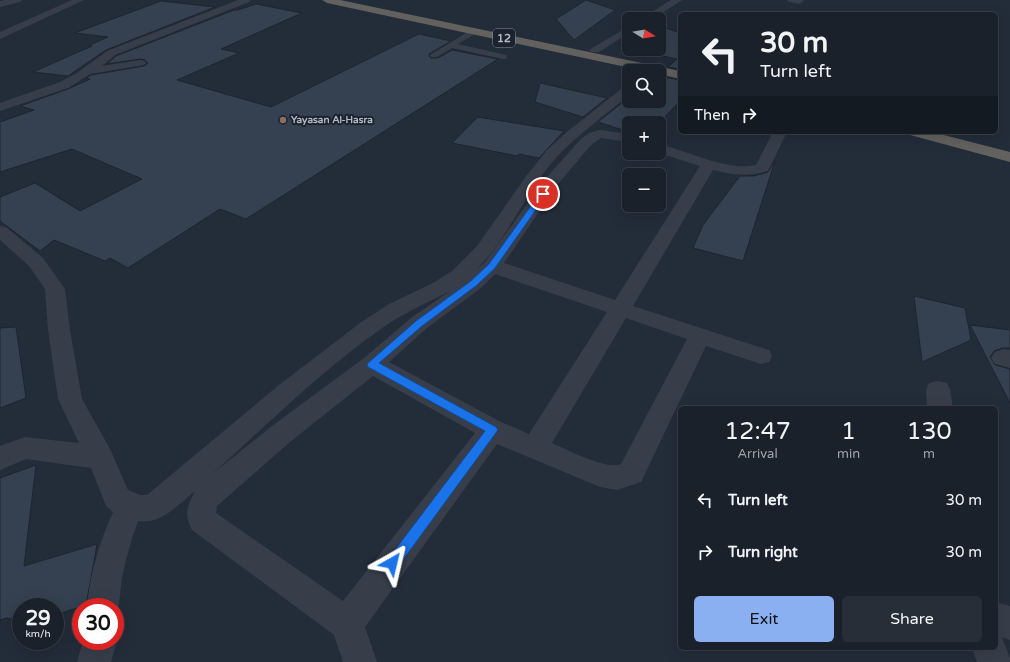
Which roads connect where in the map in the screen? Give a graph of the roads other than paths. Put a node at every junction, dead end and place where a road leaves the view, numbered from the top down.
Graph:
1 (17, 0) edge
2 (79, 0) edge
3 (246, 0) edge
4 (327, 0) edge
5 (351, 0) edge
6 (677, 0) edge
7 (0, 4) edge
8 (657, 12) edge
9 (622, 33) edge
10 (481, 35) junction
11 (0, 36) edge
12 (451, 45) junction
13 (463, 49) junction
14 (595, 50) junction
15 (434, 55) dead end
16 (503, 57) dead end
17 (140, 63) dead end
18 (622, 64) edge
19 (678, 68) edge
20 (85, 72) junction
21 (666, 73) edge
22 (678, 75) edge
23 (622, 95) edge
24 (0, 107) edge
25 (779, 134) edge
26 (923, 134) edge
27 (954, 134) edge
28 (622, 137) edge
29 (1010, 148) edge
30 (666, 150) edge
31 (1010, 157) edge
32 (708, 164) junction
33 (0, 231) edge
34 (492, 266) junction
35 (620, 309) junction
36 (700, 335) junction
37 (761, 356) dead end
38 (372, 364) junction
39 (492, 430) junction
40 (535, 448) junction
41 (100, 457) junction
42 (0, 458) edge
43 (130, 506) junction
44 (104, 598) edge
45 (998, 619) edge
46 (1010, 623) edge
47 (347, 624) junction
48 (97, 650) edge
49 (990, 650) edge
50 (94, 662) edge
51 (360, 662) edge
52 (994, 662) edge

1 - 7 street
2 - 11 street
3 - 20 street
4 - 10 highway, 12
5 - 10 highway, 12
6 - 8 street
9 - 14 street
10 - 12 lane
10 - 13 lane
10 - 14 highway, 12
10 - 18 highway, 12
12 - 13 lane
12 - 15 lane
13 - 16 lane
14 - 19 highway, 12
17 - 20 street
20 - 24 street
21 - 22 highway, 12
23 - 43 street
25 - 32 street
26 - 31 highway
27 - 29 highway
28 - 34 street
30 - 32 street
32 - 35 street
33 - 41 street
34 - 35 street
34 - 38 street
35 - 36 street
35 - 40 street
36 - 37 street
36 - 40 street
38 - 39 street
38 - 47 street
39 - 40 street
39 - 47 street
41 - 42 street
41 - 43 street
43 - 44 street
45 - 46 street
47 - 51 street
48 - 50 street
49 - 52 street

